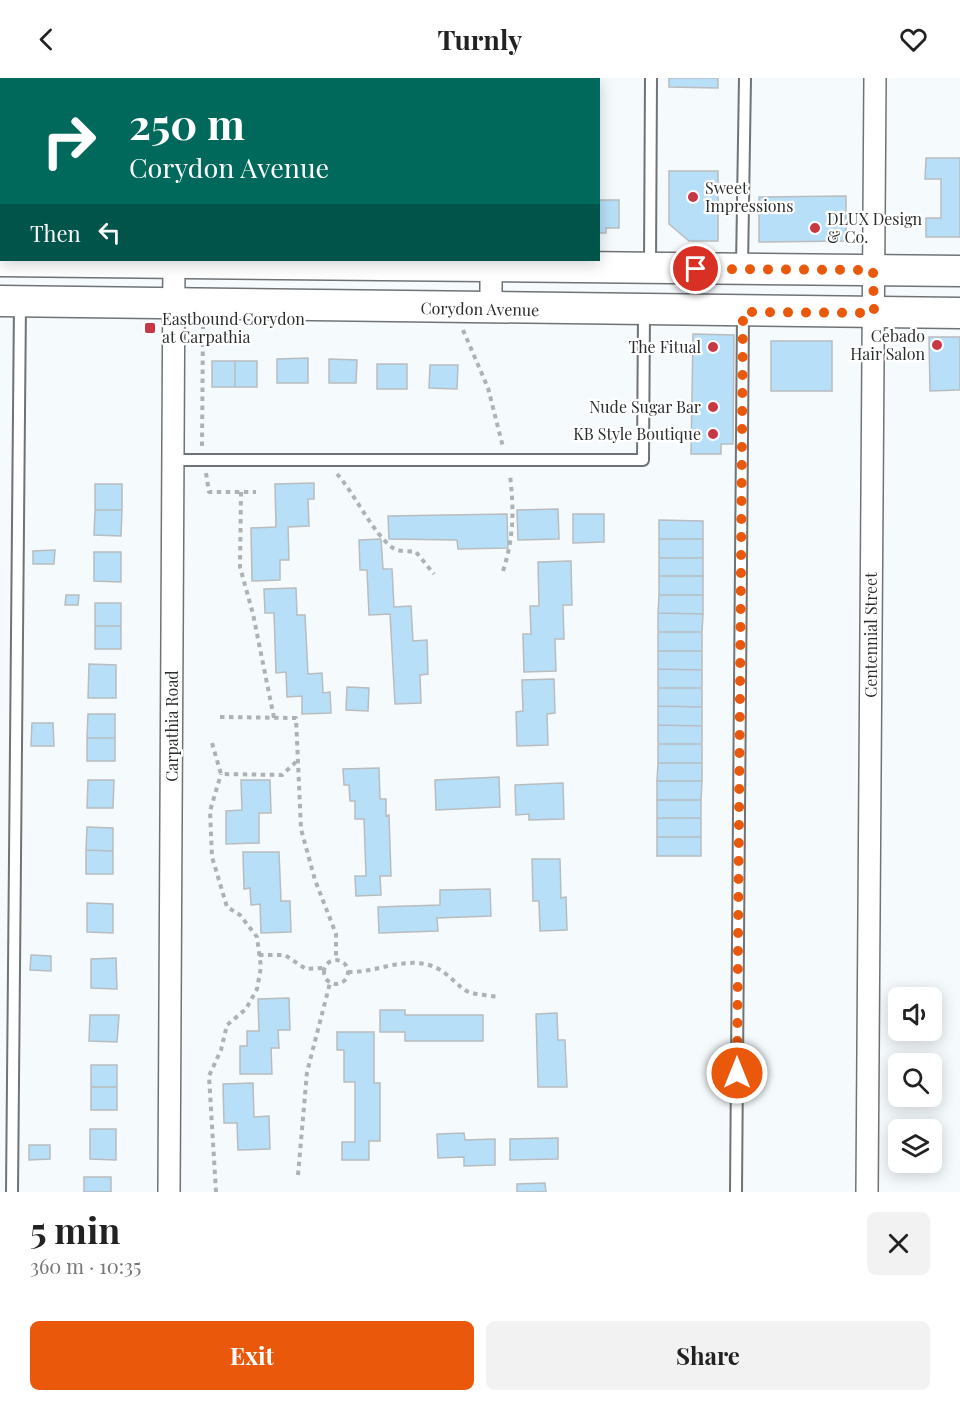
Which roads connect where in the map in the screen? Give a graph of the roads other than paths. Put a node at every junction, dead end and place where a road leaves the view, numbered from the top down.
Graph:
1 (651, 78) edge
2 (745, 78) edge
3 (875, 78) edge
4 (14, 261) edge
5 (174, 261) edge
6 (332, 262) edge
7 (491, 263) edge
8 (650, 269) junction
9 (742, 269) junction
10 (873, 270) junction
11 (960, 271) edge
12 (10, 302) edge
13 (174, 303) junction
14 (491, 309) junction
15 (644, 311) junction
16 (743, 312) junction
17 (874, 313) junction
18 (960, 313) edge
19 (173, 460) junction
20 (12, 1192) edge
21 (169, 1192) edge
22 (736, 1192) edge
23 (867, 1192) edge

1 - 8 lane
2 - 9 lane
3 - 10 street, Centennial Street
4 - 5 main road
5 - 6 main road
5 - 13 street, Carpathia Road
6 - 7 main road
7 - 8 main road
7 - 14 street
8 - 9 main road
9 - 10 main road
10 - 11 main road
10 - 17 street, Centennial Street
12 - 13 main road, Corydon Avenue
12 - 20 lane
13 - 14 main road, Corydon Avenue
13 - 19 street, Carpathia Road
14 - 15 main road, Corydon Avenue
15 - 16 main road, Corydon Avenue
15 - 19 lane
16 - 17 main road, Corydon Avenue
16 - 22 lane
17 - 18 main road, Corydon Avenue
17 - 23 street, Centennial Street
19 - 21 street, Carpathia Road

